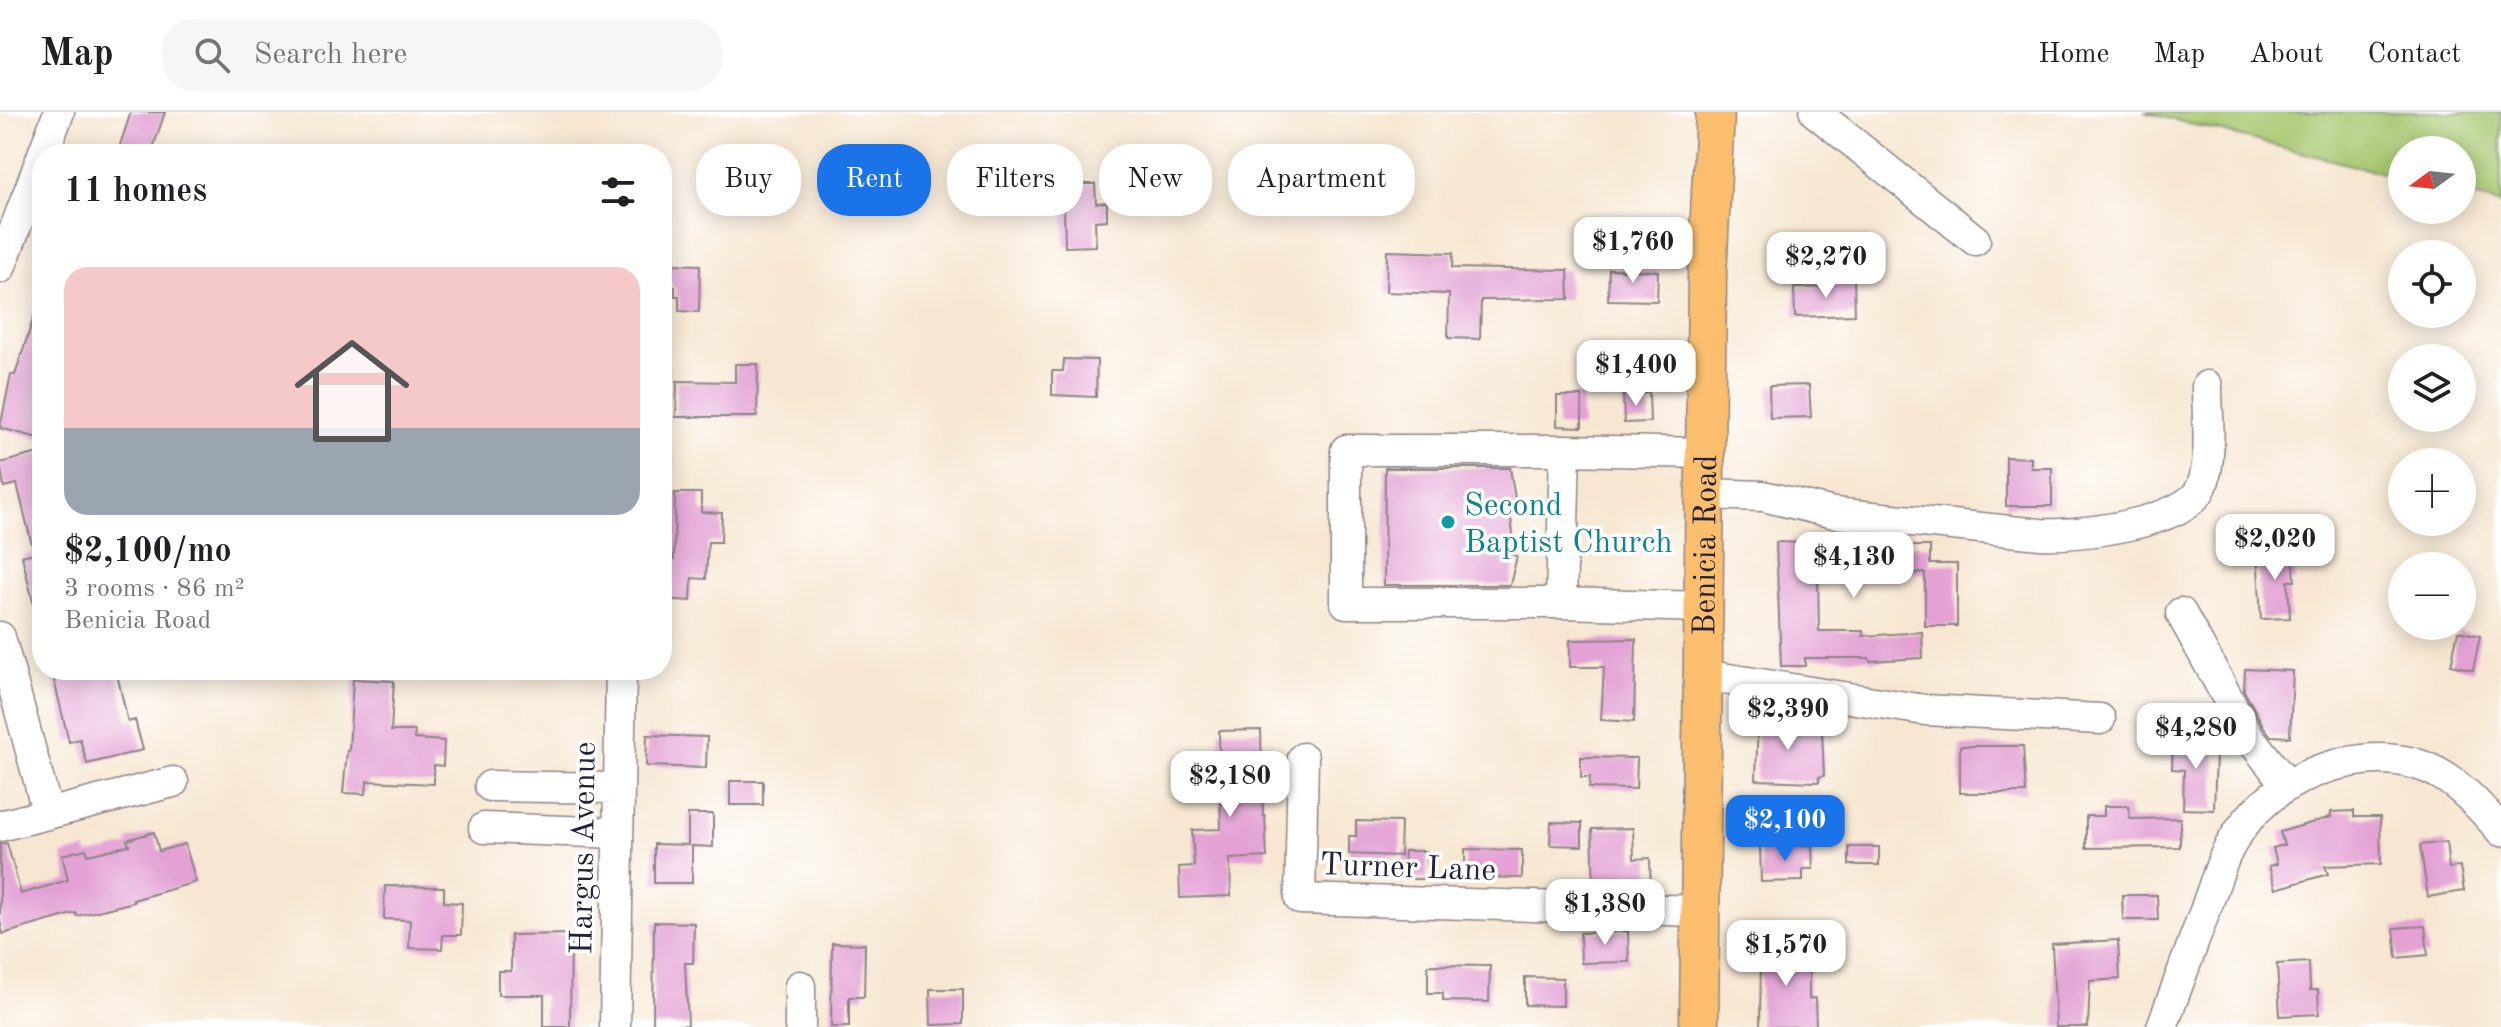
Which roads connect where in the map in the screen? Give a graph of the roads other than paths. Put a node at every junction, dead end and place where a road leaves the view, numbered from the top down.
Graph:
1 (59, 112) edge
2 (1715, 112) edge
3 (1815, 112) edge
4 (46, 144) edge
5 (32, 182) edge
6 (1975, 240) dead end
7 (0, 268) edge
8 (2207, 386) dead end
9 (1565, 450) junction
10 (1705, 453) junction
11 (1705, 494) junction
12 (1561, 603) junction
13 (1704, 607) junction
14 (2181, 613) dead end
15 (0, 637) edge
16 (1703, 675) junction
17 (621, 680) edge
18 (2100, 719) dead end
19 (1303, 758) dead end
20 (173, 782) dead end
21 (2286, 784) junction
22 (490, 786) dead end
23 (618, 788) junction
24 (48, 814) junction
25 (0, 826) edge
26 (484, 828) dead end
27 (2501, 831) edge
28 (618, 833) junction
29 (1701, 911) junction
30 (800, 986) dead end
31 (615, 1027) edge
32 (800, 1027) edge
33 (1699, 1027) edge
34 (2162, 1027) edge

1 - 4 street
2 - 10 main road, Benicia Road
3 - 6 street
5 - 7 street
8 - 11 street
9 - 10 street
9 - 12 street
9 - 12 street
10 - 11 main road, Benicia Road
11 - 13 main road, Benicia Road
12 - 13 street
13 - 16 main road, Benicia Road
14 - 21 street
15 - 24 street
16 - 18 street
16 - 29 main road, Benicia Road
17 - 23 street, Hargus Avenue
19 - 29 street, Turner Lane
20 - 24 street
21 - 27 street
21 - 34 street
22 - 23 street
23 - 28 street, Hargus Avenue
24 - 25 street
26 - 28 street
28 - 31 street, Hargus Avenue
29 - 33 main road, Benicia Road
30 - 32 street

